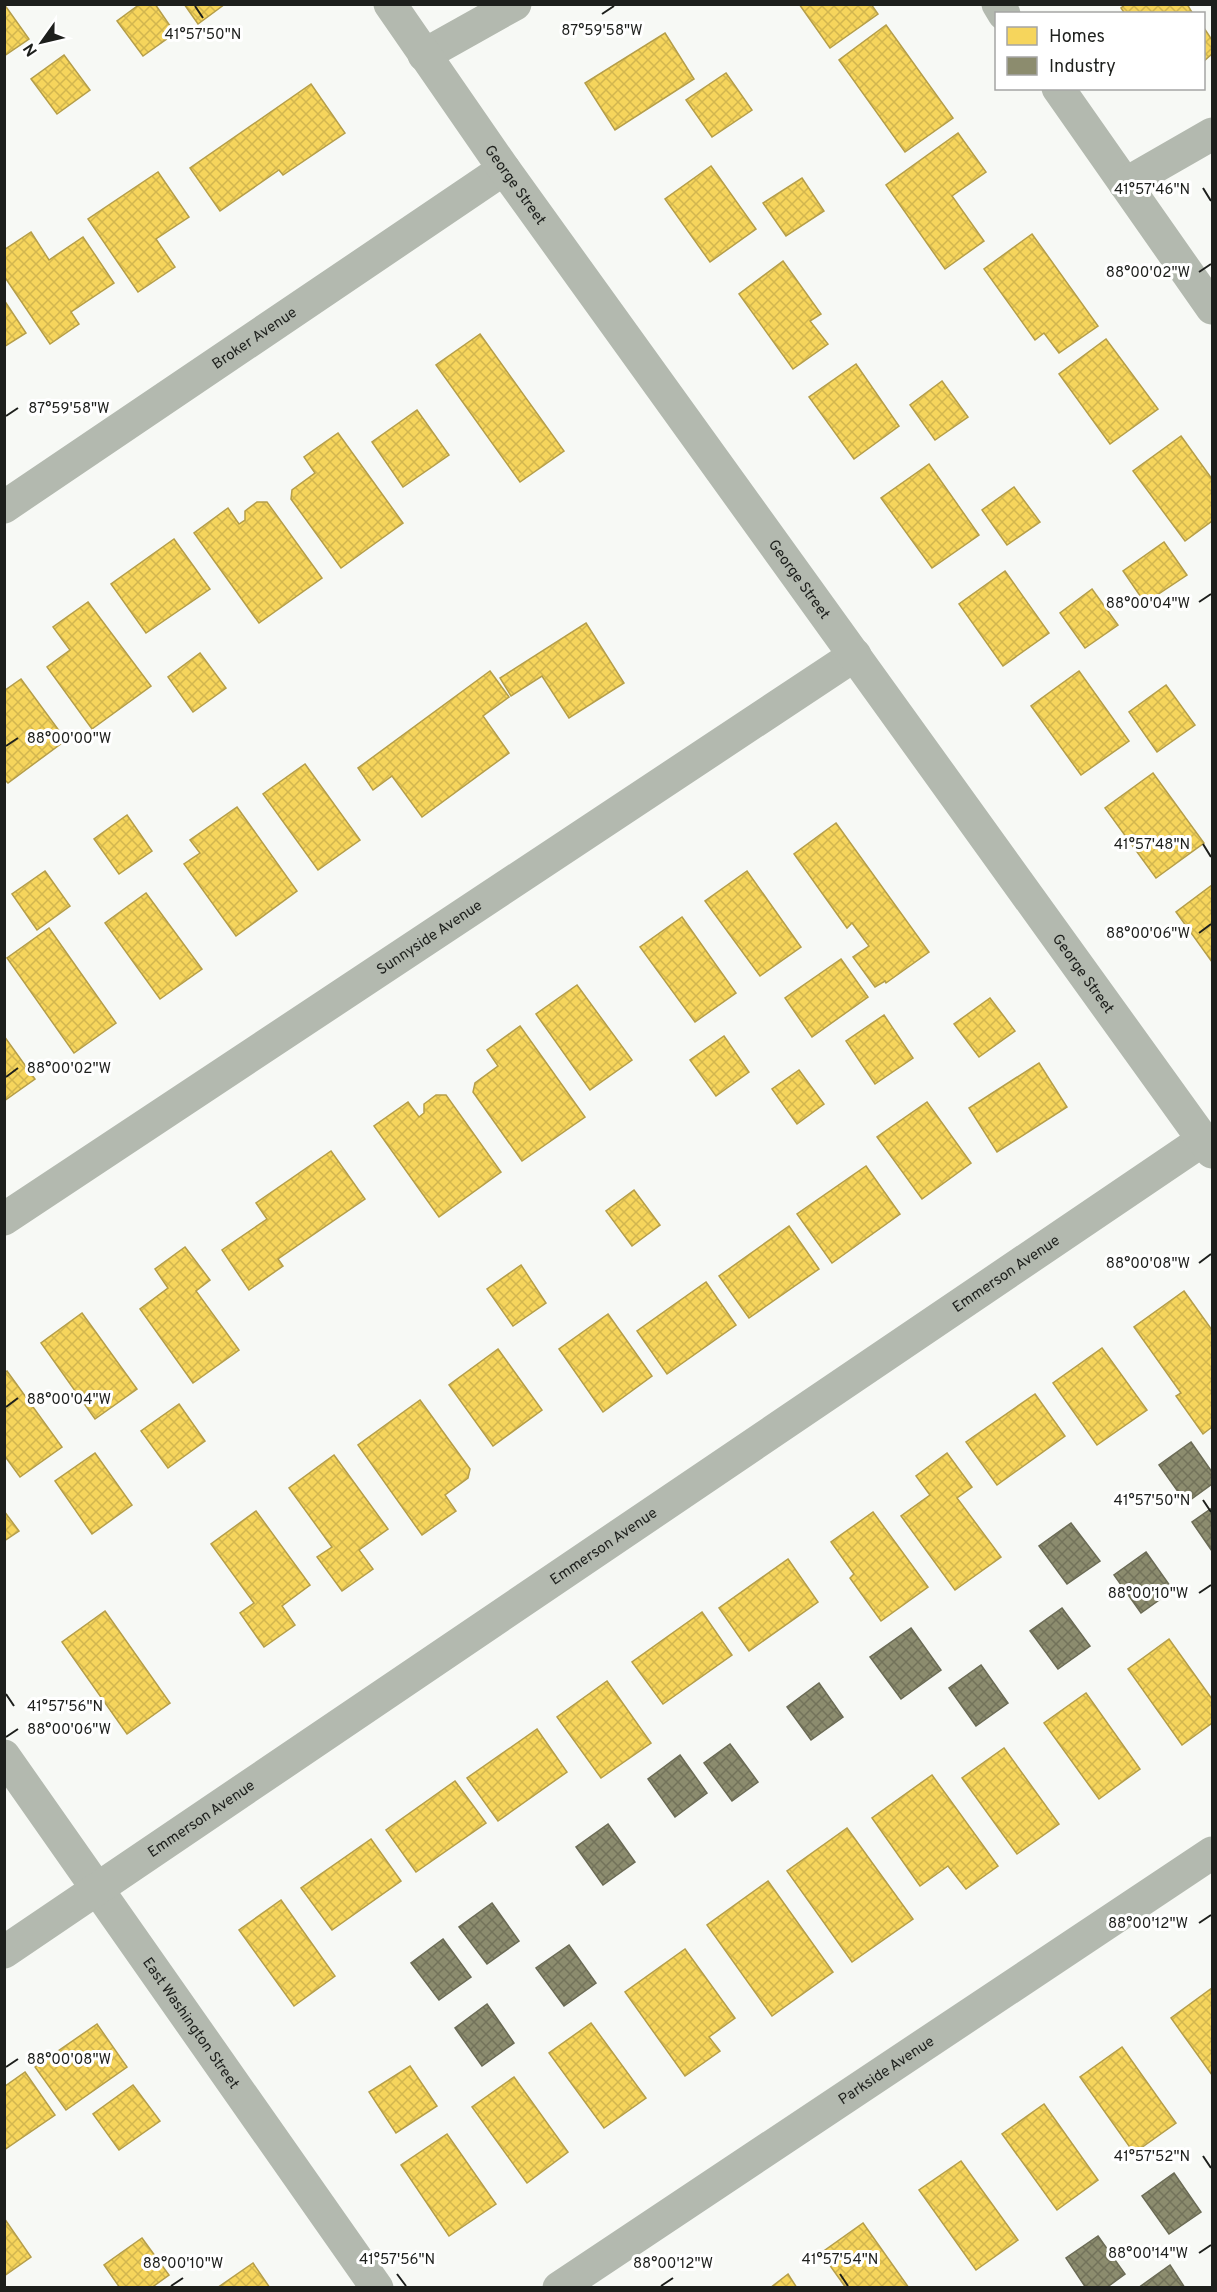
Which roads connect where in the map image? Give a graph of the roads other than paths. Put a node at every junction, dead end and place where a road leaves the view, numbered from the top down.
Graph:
1 (390, 4) edge
2 (515, 4) edge
3 (424, 55) junction
4 (1059, 90) edge
5 (1212, 134) edge
6 (504, 169) junction
7 (1125, 184) junction
8 (1212, 308) edge
9 (4, 507) edge
10 (855, 655) junction
11 (1208, 1146) edge
12 (4, 1219) edge
13 (4, 1756) edge
14 (1212, 1853) edge
15 (99, 1889) junction
16 (4, 1952) edge
17 (377, 2288) edge
18 (559, 2288) edge

1 - 3 street, George Street
2 - 3 street
3 - 6 street, George Street
4 - 7 street
5 - 7 street
6 - 9 street, Broker Avenue
6 - 10 street, George Street
7 - 8 street
10 - 11 street, George Street
10 - 12 street, Sunnyside Avenue
11 - 15 street, Emmerson Avenue
13 - 15 street, East Washington Street
14 - 18 street, Parkside Avenue
15 - 16 street, Emmerson Avenue
15 - 17 street, East Washington Street

